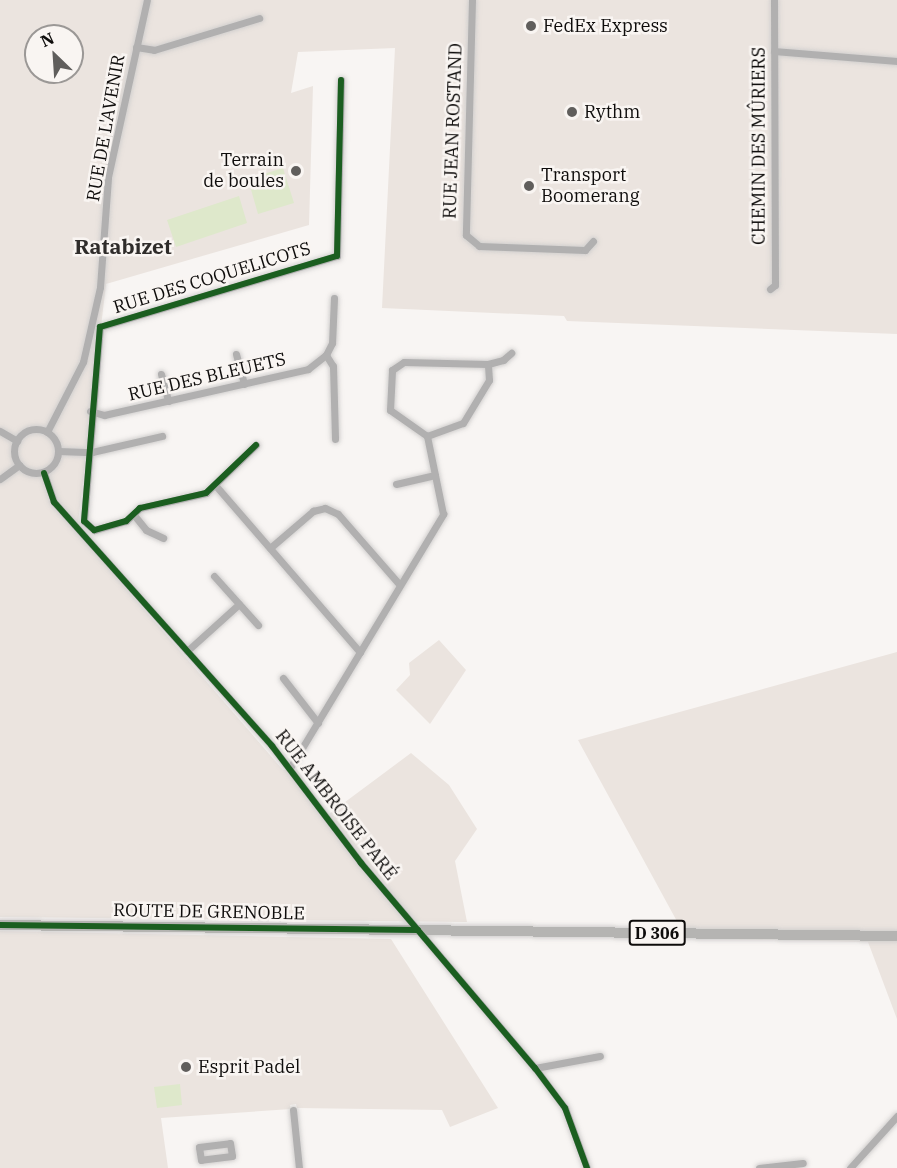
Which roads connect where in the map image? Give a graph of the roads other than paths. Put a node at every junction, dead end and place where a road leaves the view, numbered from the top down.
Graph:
1 (147, 0) edge
2 (472, 0) edge
3 (774, 0) edge
4 (259, 18) dead end
5 (136, 47) junction
6 (774, 51) junction
7 (897, 61) edge
8 (341, 80) dead end
9 (593, 241) dead end
10 (770, 289) dead end
11 (334, 298) dead end
12 (511, 353) dead end
13 (236, 354) dead end
14 (326, 355) junction
15 (488, 364) junction
16 (161, 374) dead end
17 (244, 384) junction
18 (168, 401) junction
19 (90, 411) junction
20 (0, 431) edge
21 (47, 432) junction
22 (162, 436) dead end
23 (427, 436) junction
24 (335, 439) dead end
25 (17, 441) junction
26 (256, 445) dead end
27 (58, 451) junction
28 (87, 452) junction
29 (19, 465) junction
30 (44, 473) junction
31 (435, 474) junction
32 (0, 479) edge
33 (396, 484) dead end
34 (216, 486) junction
35 (134, 515) junction
36 (163, 538) dead end
37 (270, 548) junction
38 (214, 576) dead end
39 (400, 585) junction
40 (238, 604) junction
41 (258, 625) dead end
42 (187, 651) junction
43 (360, 652) junction
44 (283, 678) dead end
45 (318, 723) junction
46 (290, 768) junction
47 (0, 925) edge
48 (418, 930) junction
49 (897, 936) edge
50 (600, 1056) dead end
51 (535, 1068) junction
52 (293, 1110) dead end
53 (897, 1116) edge
54 (201, 1160) joint
55 (803, 1163) dead end
56 (299, 1168) edge
57 (587, 1168) edge
58 (759, 1168) edge
59 (850, 1168) edge

1 - 5 street, RUE DE L'AVENIR
2 - 9 street, RUE JEAN ROSTAND
3 - 6 street, CHEMIN DES MÛRIERS
4 - 5 street
5 - 21 street, RUE DE L'AVENIR
6 - 7 street
6 - 10 street, CHEMIN DES MÛRIERS
8 - 19 street, RUE DES COQUELICOTS
11 - 14 street
12 - 15 street
13 - 17 street
14 - 17 street, RUE DES BLEUETS
14 - 24 street
15 - 23 street
15 - 23 street
16 - 18 street
17 - 18 street, RUE DES BLEUETS
18 - 19 street, RUE DES BLEUETS
19 - 28 street
20 - 25 street
21 - 25 street
21 - 27 street
22 - 28 street
23 - 31 street
25 - 29 street
26 - 34 street
27 - 28 street
27 - 30 street
28 - 35 street
29 - 30 street
29 - 32 street
30 - 42 street, RUE AMBROISE PARÉ
31 - 33 street
31 - 39 street
34 - 35 street
34 - 37 street
35 - 36 street
37 - 39 street
37 - 43 street
38 - 40 street
39 - 43 street
40 - 41 street
40 - 42 street
42 - 46 street, RUE AMBROISE PARÉ
43 - 45 street
44 - 45 street
45 - 46 street
46 - 48 street, RUE AMBROISE PARÉ
47 - 48 main road, ROUTE DE GRENOBLE / D 306
48 - 49 main road, ROUTE DE GRENOBLE / D 306
48 - 51 street, RUE AMBROISE PARÉ
50 - 51 street
51 - 57 street, RUE AMBROISE PARÉ
52 - 56 street
53 - 59 street
54 - 54 street
55 - 58 street

